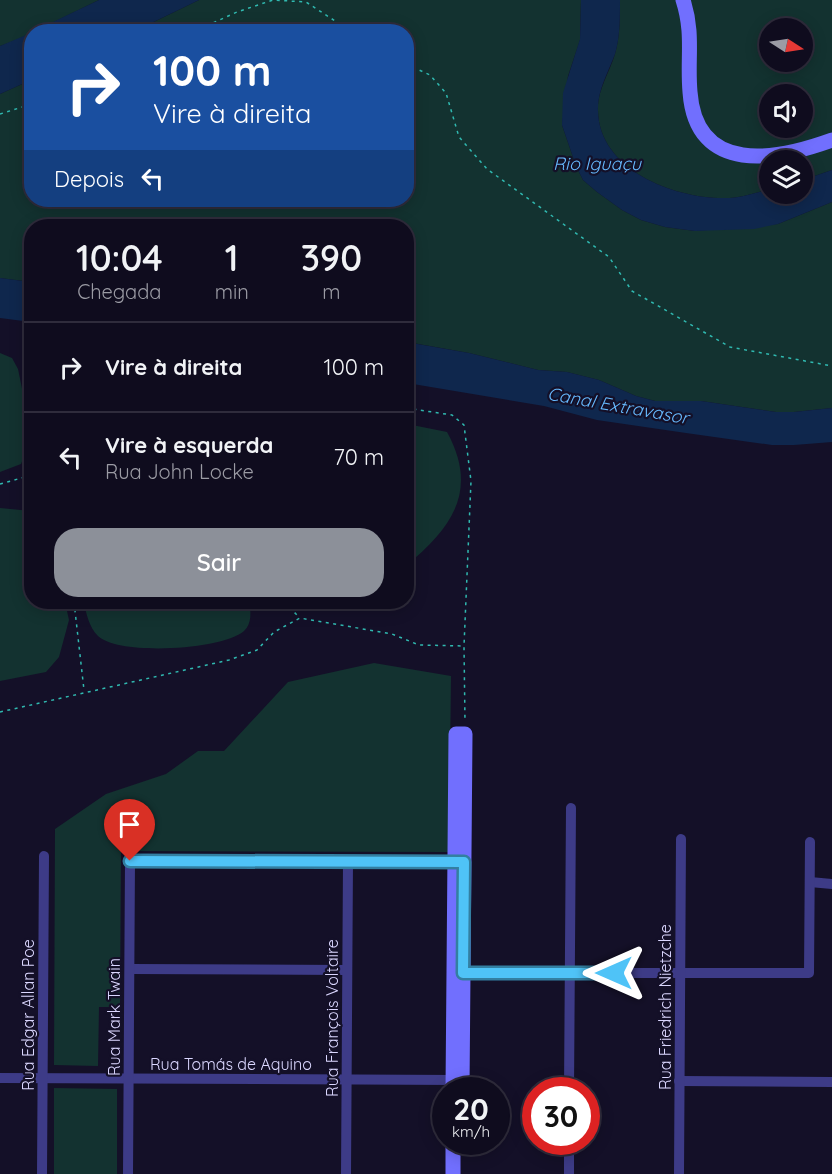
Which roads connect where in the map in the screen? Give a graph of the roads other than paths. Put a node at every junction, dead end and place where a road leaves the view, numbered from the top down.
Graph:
1 (683, 0) edge
2 (832, 140) edge
3 (465, 734) road end
4 (571, 808) dead end
5 (681, 839) dead end
6 (810, 842) dead end
7 (44, 856) dead end
8 (348, 862) junction
9 (460, 862) junction
10 (810, 882) junction
11 (832, 884) edge
12 (130, 969) junction
13 (347, 970) junction
14 (459, 973) junction
15 (570, 973) junction
16 (680, 973) junction
17 (458, 1077) edge
18 (569, 1077) edge
19 (0, 1078) edge
20 (43, 1078) junction
21 (129, 1078) junction
22 (346, 1080) junction
23 (679, 1081) junction
24 (832, 1082) edge
25 (432, 1084) edge
26 (453, 1155) edge
27 (462, 1155) edge
28 (569, 1155) edge
29 (42, 1174) edge
30 (128, 1174) edge
31 (346, 1174) edge
32 (453, 1174) edge
33 (462, 1174) edge
34 (569, 1174) edge
35 (679, 1174) edge

1 - 2 street
3 - 9 street
4 - 15 street
5 - 16 street, Rua Friedrich Nietzche
6 - 10 street
7 - 20 street, Rua Edgar Allan Poe
8 - 9 street
8 - 12 street, Rua Mark Twain
8 - 13 street, Rua François Voltaire
9 - 14 street
10 - 11 street
10 - 16 street
12 - 13 street
12 - 21 street, Rua Mark Twain
13 - 22 street, Rua François Voltaire
14 - 15 street
14 - 17 street
15 - 16 street
15 - 18 street
16 - 23 street, Rua Friedrich Nietzche
19 - 20 street, Rua Tomás de Aquino
20 - 21 street, Rua Tomás de Aquino
20 - 29 street, Rua Edgar Allan Poe
21 - 22 street, Rua Tomás de Aquino
21 - 30 street, Rua Mark Twain
22 - 25 street, Rua Tomás de Aquino
22 - 31 street, Rua François Voltaire
23 - 24 street
23 - 35 street, Rua Friedrich Nietzche
26 - 32 street
27 - 33 street
28 - 34 street

